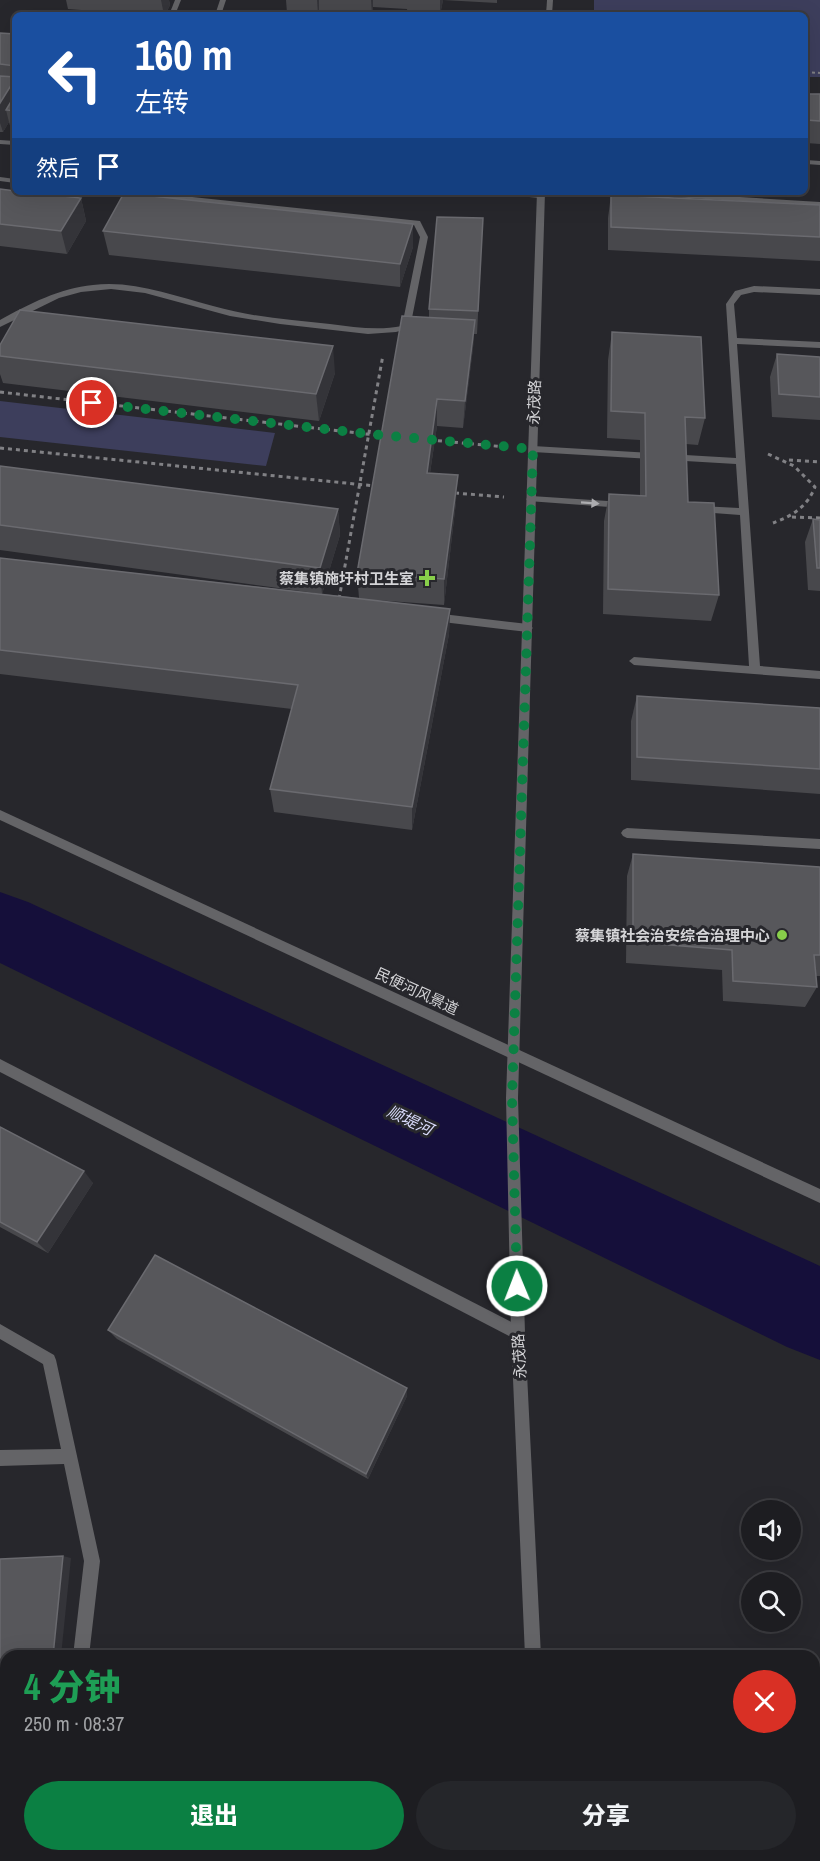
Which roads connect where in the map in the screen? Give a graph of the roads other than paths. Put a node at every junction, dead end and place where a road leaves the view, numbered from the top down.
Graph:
1 (151, 195) edge
2 (541, 195) edge
3 (671, 195) edge
4 (820, 204) edge
5 (820, 292) edge
6 (0, 324) edge
7 (733, 341) junction
8 (820, 345) edge
9 (533, 449) junction
10 (741, 461) junction
11 (531, 499) junction
12 (638, 506) edge
13 (685, 508) edge
14 (745, 512) junction
15 (421, 615) edge
16 (528, 628) junction
17 (634, 661) dead end
18 (755, 670) junction
19 (820, 675) edge
20 (0, 815) edge
21 (627, 833) dead end
22 (820, 844) edge
23 (514, 1054) junction
24 (0, 1065) edge
25 (820, 1196) edge
26 (0, 1331) edge
27 (518, 1333) junction
28 (70, 1456) junction
29 (0, 1458) edge
30 (82, 1650) edge
31 (533, 1650) edge

1 - 6 street
2 - 9 street, 永茂路
3 - 4 street
5 - 7 street
7 - 8 street
7 - 10 street
9 - 10 street
9 - 11 street, 永茂路
10 - 14 street
11 -> 12 street
11 - 16 street, 永茂路
13 - 14 street
14 - 18 street
15 - 16 street
16 - 23 street, 永茂路
17 - 18 street
18 - 19 street
20 - 23 street, 民便河风景道
21 - 22 street
23 - 25 street, 民便河风景道
23 - 27 street, 永茂路
24 - 27 street
26 - 28 street
27 - 31 street, 永茂路
28 - 29 street
28 - 30 street

